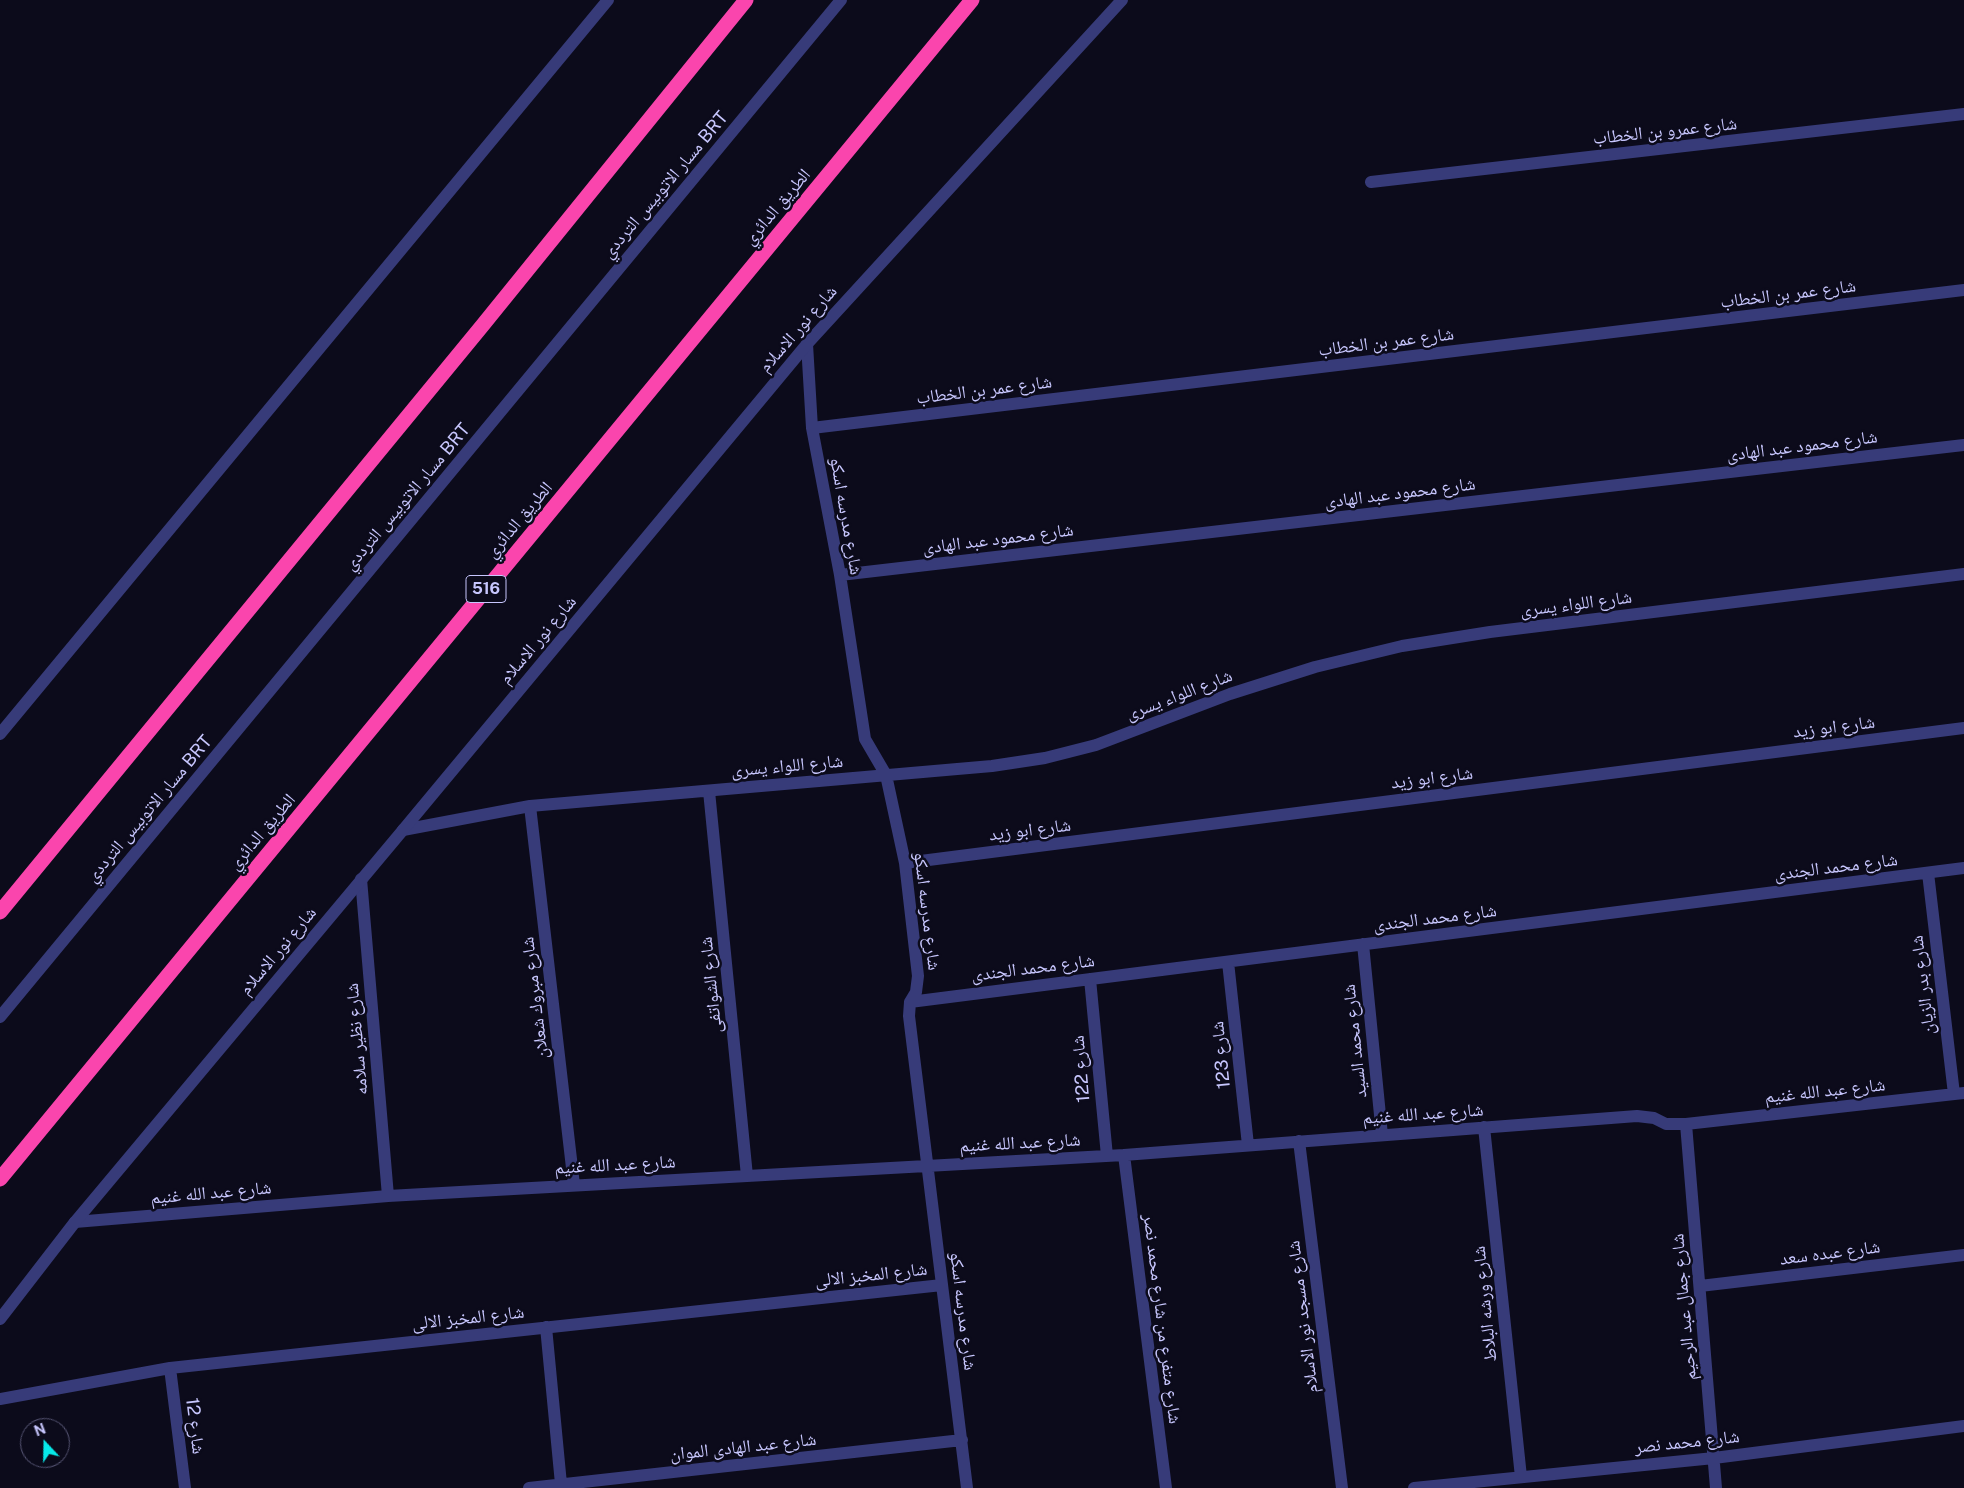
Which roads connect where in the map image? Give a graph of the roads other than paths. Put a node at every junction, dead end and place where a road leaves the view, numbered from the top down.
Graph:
1 (608, 0) edge
2 (746, 0) edge
3 (841, 0) edge
4 (972, 0) edge
5 (1122, 0) edge
6 (1964, 114) edge
7 (1371, 182) dead end
8 (1964, 290) edge
9 (806, 344) junction
10 (812, 428) junction
11 (1964, 445) edge
12 (1964, 574) edge
13 (840, 575) junction
14 (1964, 728) edge
15 (0, 734) edge
16 (886, 775) junction
17 (709, 790) junction
18 (530, 806) junction
19 (403, 830) junction
20 (905, 863) junction
21 (1964, 868) edge
22 (1928, 873) junction
23 (361, 879) junction
24 (0, 912) edge
25 (1363, 944) junction
26 (1228, 962) junction
27 (1090, 979) junction
28 (910, 1002) junction
29 (0, 1017) edge
30 (1959, 1093) edge
31 (1686, 1124) junction
32 (1484, 1127) junction
33 (1382, 1135) junction
34 (1300, 1141) junction
35 (1248, 1146) junction
36 (1124, 1155) junction
37 (1106, 1156) junction
38 (927, 1165) junction
39 (748, 1176) junction
40 (0, 1179) edge
41 (574, 1185) junction
42 (388, 1196) junction
43 (75, 1222) junction
44 (1964, 1255) edge
45 (942, 1285) junction
46 (1700, 1286) junction
47 (0, 1319) edge
48 (546, 1327) junction
49 (170, 1368) junction
50 (0, 1399) edge
51 (1964, 1426) edge
52 (962, 1440) junction
53 (1714, 1458) junction
54 (1521, 1477) junction
55 (561, 1484) junction
56 (185, 1488) edge
57 (529, 1488) edge
58 (967, 1488) edge
59 (1166, 1488) edge
60 (1342, 1488) edge
61 (1414, 1488) edge
62 (1716, 1488) edge

1 - 15 street
2 - 24 highway
3 - 29 street, مسار الاتوبيس الترددي BRT
4 - 40 highway, الطريق الدائري / 516
5 - 9 street, شارع نور الاسلام
6 - 7 street, شارع عمرو بن الخطاب
8 - 10 street, شارع عمر بن الخطاب
9 - 10 street, شارع مدرسه اسكو
9 - 19 street, شارع نور الاسلام
10 - 13 street, شارع مدرسه اسكو
11 - 13 street, شارع محمود عبد الهادى
12 - 16 street, شارع اللواء يسرى
13 - 16 street, شارع مدرسه اسكو
14 - 20 street, شارع ابو زيد
16 - 17 street, شارع اللواء يسرى
16 - 20 street, شارع مدرسه اسكو
17 - 18 street, شارع اللواء يسرى
17 - 39 street, شارع الشواتفى
18 - 19 street, شارع اللواء يسرى
18 - 41 street, شارع مبروك شعلان
19 - 23 street, شارع نور الاسلام
20 - 28 street, شارع مدرسه اسكو
21 - 22 street, شارع محمد الجندى
22 - 25 street, شارع محمد الجندى
22 - 30 street, شارع بدر الزيان
23 - 42 street, شارع نظير سلامه
23 - 43 street, شارع نور الاسلام
25 - 26 street, شارع محمد الجندى
25 - 33 street, شارع محمد السيد
26 - 27 street, شارع محمد الجندى
26 - 35 street, شارع 123
27 - 28 street, شارع محمد الجندى
27 - 37 street, شارع 122
28 - 38 street, شارع مدرسه اسكو
30 - 31 street, شارع عبد الله غنيم
31 - 32 street, شارع عبد الله غنيم
31 - 46 street, شارع جمال عبد الرحيم
32 - 33 street, شارع عبد الله غنيم
32 - 54 street, شارع ورشه البلاط
33 - 34 street, شارع عبد الله غنيم
34 - 35 street, شارع عبد الله غنيم
34 - 60 street, شارع مسجد نور الاسلام
35 - 36 street, شارع عبد الله غنيم
36 - 37 street, شارع عبد الله غنيم
36 - 59 street, شارع متفرع من شارع محمد نصر
37 - 38 street, شارع عبد الله غنيم
38 - 39 street, شارع عبد الله غنيم
38 - 45 street, شارع مدرسه اسكو
39 - 41 street, شارع عبد الله غنيم
41 - 42 street, شارع عبد الله غنيم
42 - 43 street, شارع عبد الله غنيم
43 - 47 street, شارع نور الاسلام
44 - 46 street, شارع عبده سعد
45 - 48 street, شارع المخبز الالى
45 - 52 street, شارع مدرسه اسكو
46 - 53 street, شارع جمال عبد الرحيم
48 - 49 street, شارع المخبز الالى
48 - 55 street
49 - 50 street, شارع المخبز الالى
49 - 56 street, شارع 12
51 - 53 street, شارع محمد نصر
52 - 55 street, شارع عبد الهادى الموان
52 - 58 street, شارع مدرسه اسكو
53 - 54 street, شارع محمد نصر
53 - 62 street, شارع جمال عبد الرحيم
54 - 61 street, شارع محمد نصر
55 - 57 street, شارع عبد الهادى الموان

